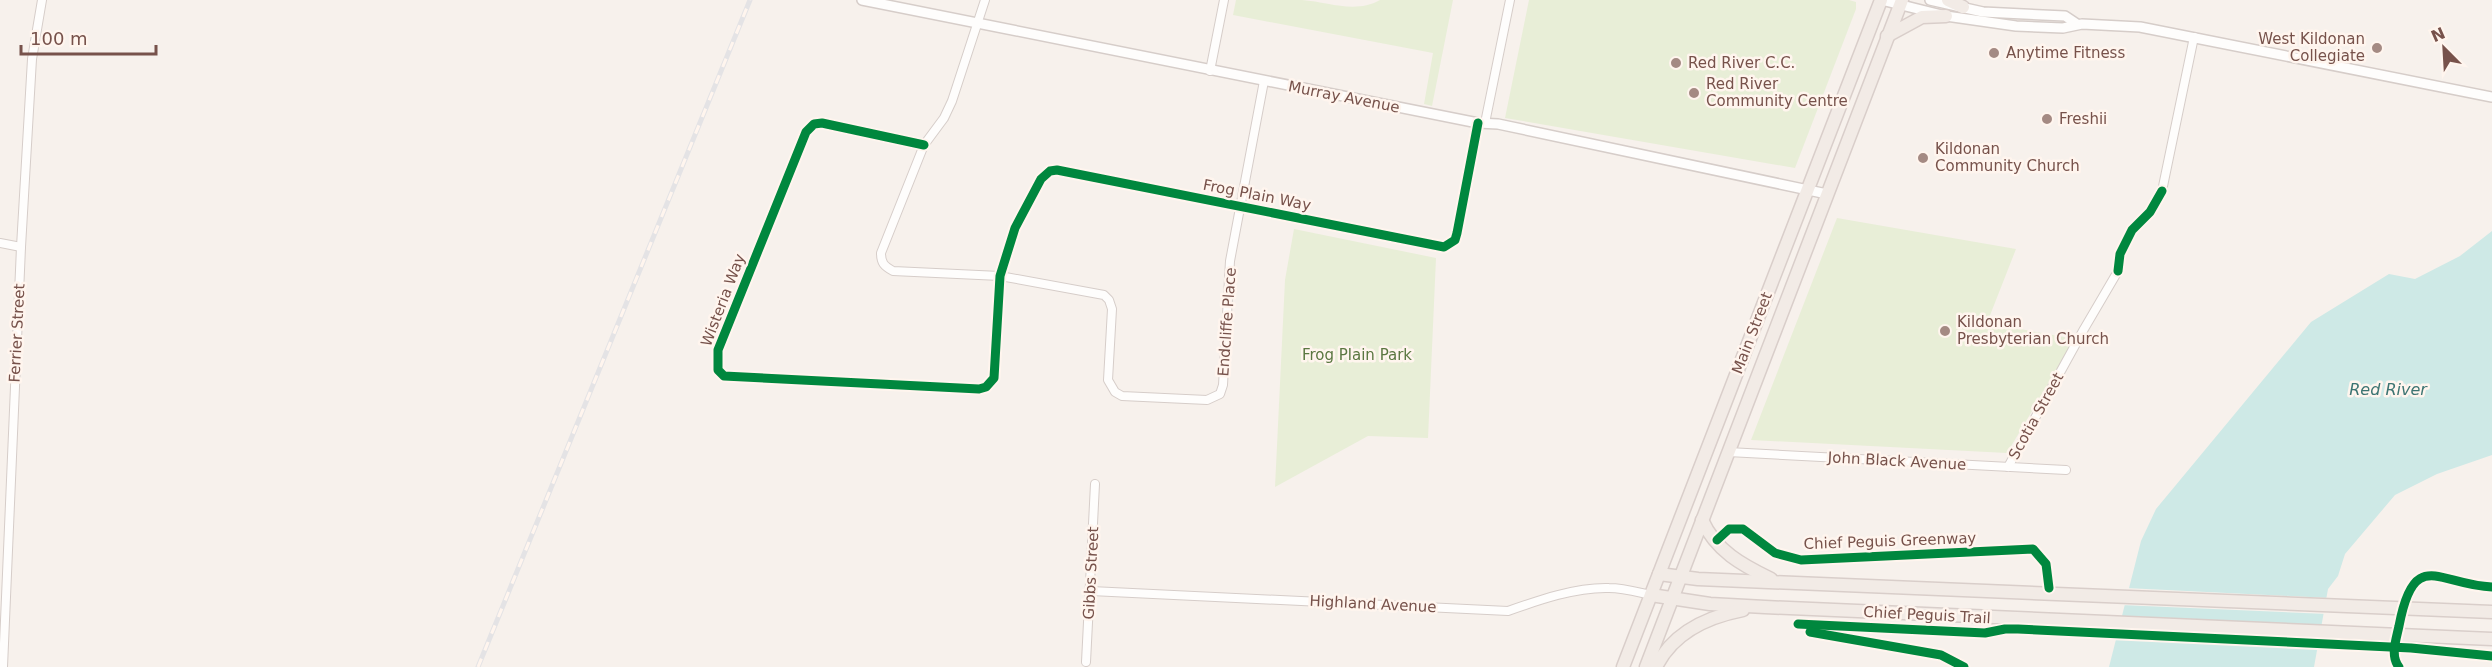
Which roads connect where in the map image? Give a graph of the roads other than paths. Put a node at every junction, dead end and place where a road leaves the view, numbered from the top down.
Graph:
1 (42, 0) edge
2 (862, 0) edge
3 (985, 0) edge
4 (1224, 0) edge
5 (1510, 0) edge
6 (1881, 0) edge
7 (1930, 0) edge
8 (1948, 0) edge
9 (1901, 3) edge
10 (1963, 7) junction
11 (1946, 16) junction
12 (978, 24) junction
13 (2077, 24) junction
14 (1887, 36) junction
15 (2194, 37) junction
16 (1210, 71) junction
17 (1264, 81) junction
18 (2492, 97) edge
19 (1482, 123) junction
20 (924, 145) junction
21 (1807, 190) junction
22 (2162, 191) dead end
23 (1827, 194) junction
24 (1240, 207) junction
25 (0, 243) edge
26 (21, 247) junction
27 (2118, 271) dead end
28 (1000, 276) junction
29 (1728, 452) junction
30 (2008, 467) junction
31 (2066, 470) dead end
32 (1095, 484) dead end
33 (1702, 520) junction
34 (1659, 574) junction
35 (1680, 576) junction
36 (1778, 582) junction
37 (1091, 591) junction
38 (1651, 595) junction
39 (1672, 598) junction
40 (1765, 608) junction
41 (2492, 612) edge
42 (2492, 639) edge
43 (1086, 662) dead end
44 (3, 667) edge
45 (1623, 667) edge
46 (1646, 667) edge
47 (1656, 667) edge

1 - 26 street, Ferrier Street
2 - 12 street, Murray Avenue
3 - 12 street
4 - 16 street
5 - 19 street
6 - 9 street
6 - 21 main road, Main Street
7 - 10 street
8 - 10 main road
9 - 11 street
9 - 14 main road, Main Street
10 - 13 street
11 - 13 street
11 - 14 main road
12 - 16 street, Murray Avenue
12 - 20 street
13 - 15 street
14 - 23 main road, Main Street
15 - 18 street
15 - 22 street
16 - 17 street, Murray Avenue
17 - 19 street, Murray Avenue
17 - 24 street, Endcliffe Place
19 - 21 street, Murray Avenue
19 - 24 street, Frog Plain Way
20 - 28 street
20 - 28 street, Wisteria Way
21 - 23 street, Murray Avenue
21 - 34 main road, Main Street
23 - 29 main road, Main Street
24 - 28 street, Frog Plain Way
24 - 28 street, Endcliffe Place
25 - 26 street
26 - 44 street, Ferrier Street
27 - 30 street, Scotia Street
29 - 30 street, John Black Avenue
29 - 33 main road, Main Street
30 - 31 street, John Black Avenue
32 - 37 street, Gibbs Street
33 - 35 main road, Main Street
33 - 36 main road
34 - 35 main road, Chief Peguis Trail
34 - 38 main road, Main Street
35 - 36 main road, Chief Peguis Trail
35 - 39 main road, Main Street
36 - 41 main road, Chief Peguis Trail
37 - 38 street, Highland Avenue
37 - 43 street, Gibbs Street
38 - 39 main road, Chief Peguis Trail
38 - 45 main road, Main Street
39 - 40 main road, Chief Peguis Trail
39 - 46 main road, Main Street
40 - 42 main road, Chief Peguis Trail
40 - 47 main road

